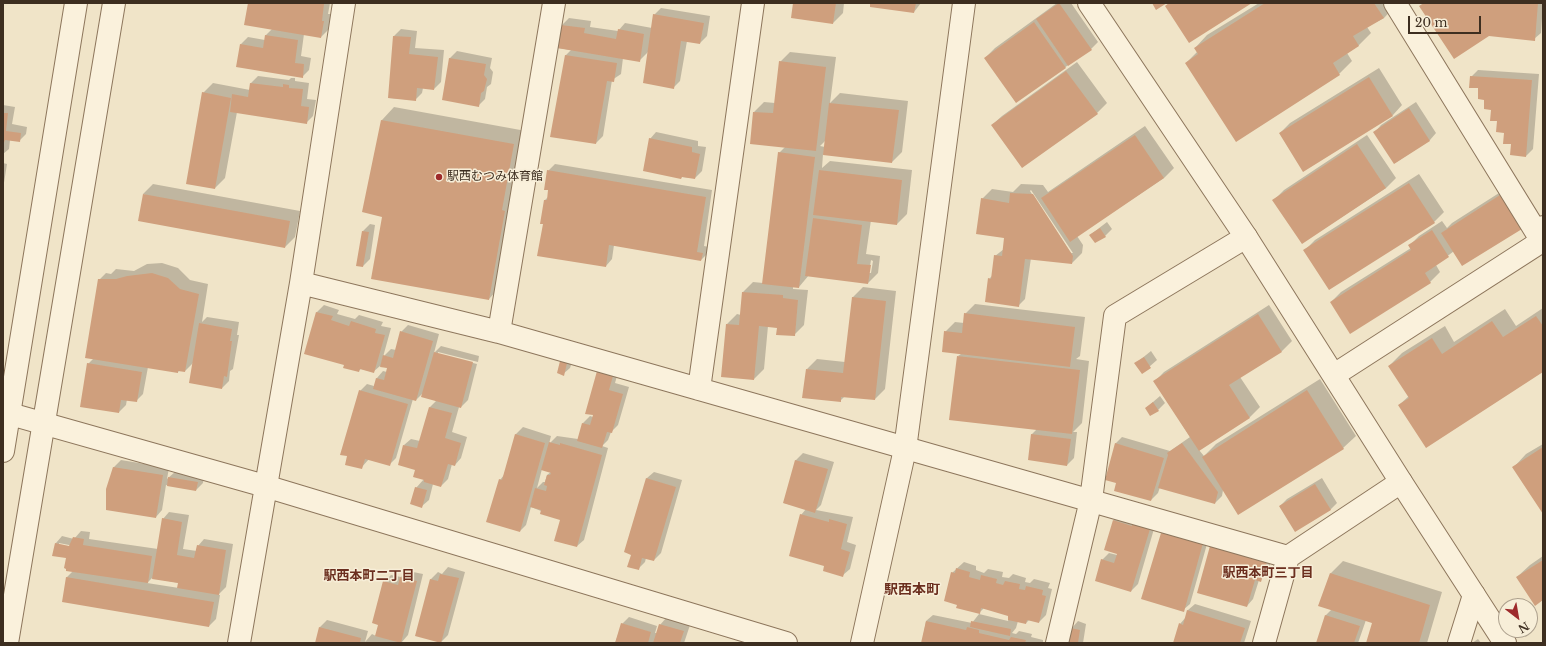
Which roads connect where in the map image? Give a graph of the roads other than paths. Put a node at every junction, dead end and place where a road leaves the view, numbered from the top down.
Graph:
1 (76, 3) edge
2 (114, 3) edge
3 (344, 3) edge
4 (554, 3) edge
5 (752, 3) edge
6 (964, 3) edge
7 (1089, 3) edge
8 (1395, 3) edge
9 (1542, 236) edge
10 (1246, 237) junction
11 (301, 283) junction
12 (499, 332) junction
13 (1334, 375) junction
14 (699, 388) junction
15 (6, 413) edge
16 (44, 423) junction
17 (905, 448) junction
18 (3, 451) edge
19 (1401, 482) junction
20 (265, 486) junction
21 (1091, 500) junction
22 (1288, 557) junction
23 (1474, 594) junction
24 (7, 643) edge
25 (239, 643) edge
26 (786, 643) edge
27 (862, 643) edge
28 (1057, 643) edge
29 (1264, 643) edge
30 (1459, 643) edge
31 (1505, 643) edge

1 - 15 street
2 - 16 street
3 - 11 street
4 - 12 street
5 - 14 street
6 - 17 street
7 - 10 street
8 - 9 street
9 - 13 street
10 - 13 street
10 - 21 street
11 - 12 street
11 - 20 street
12 - 14 street
13 - 19 street
14 - 17 street
15 - 16 street
15 - 18 street
16 - 20 street
16 - 24 street
17 - 21 street
17 - 27 street
19 - 22 street
19 - 23 street
20 - 25 street
20 - 26 street
21 - 22 street
21 - 28 street
22 - 29 street
23 - 30 street
23 - 31 street

